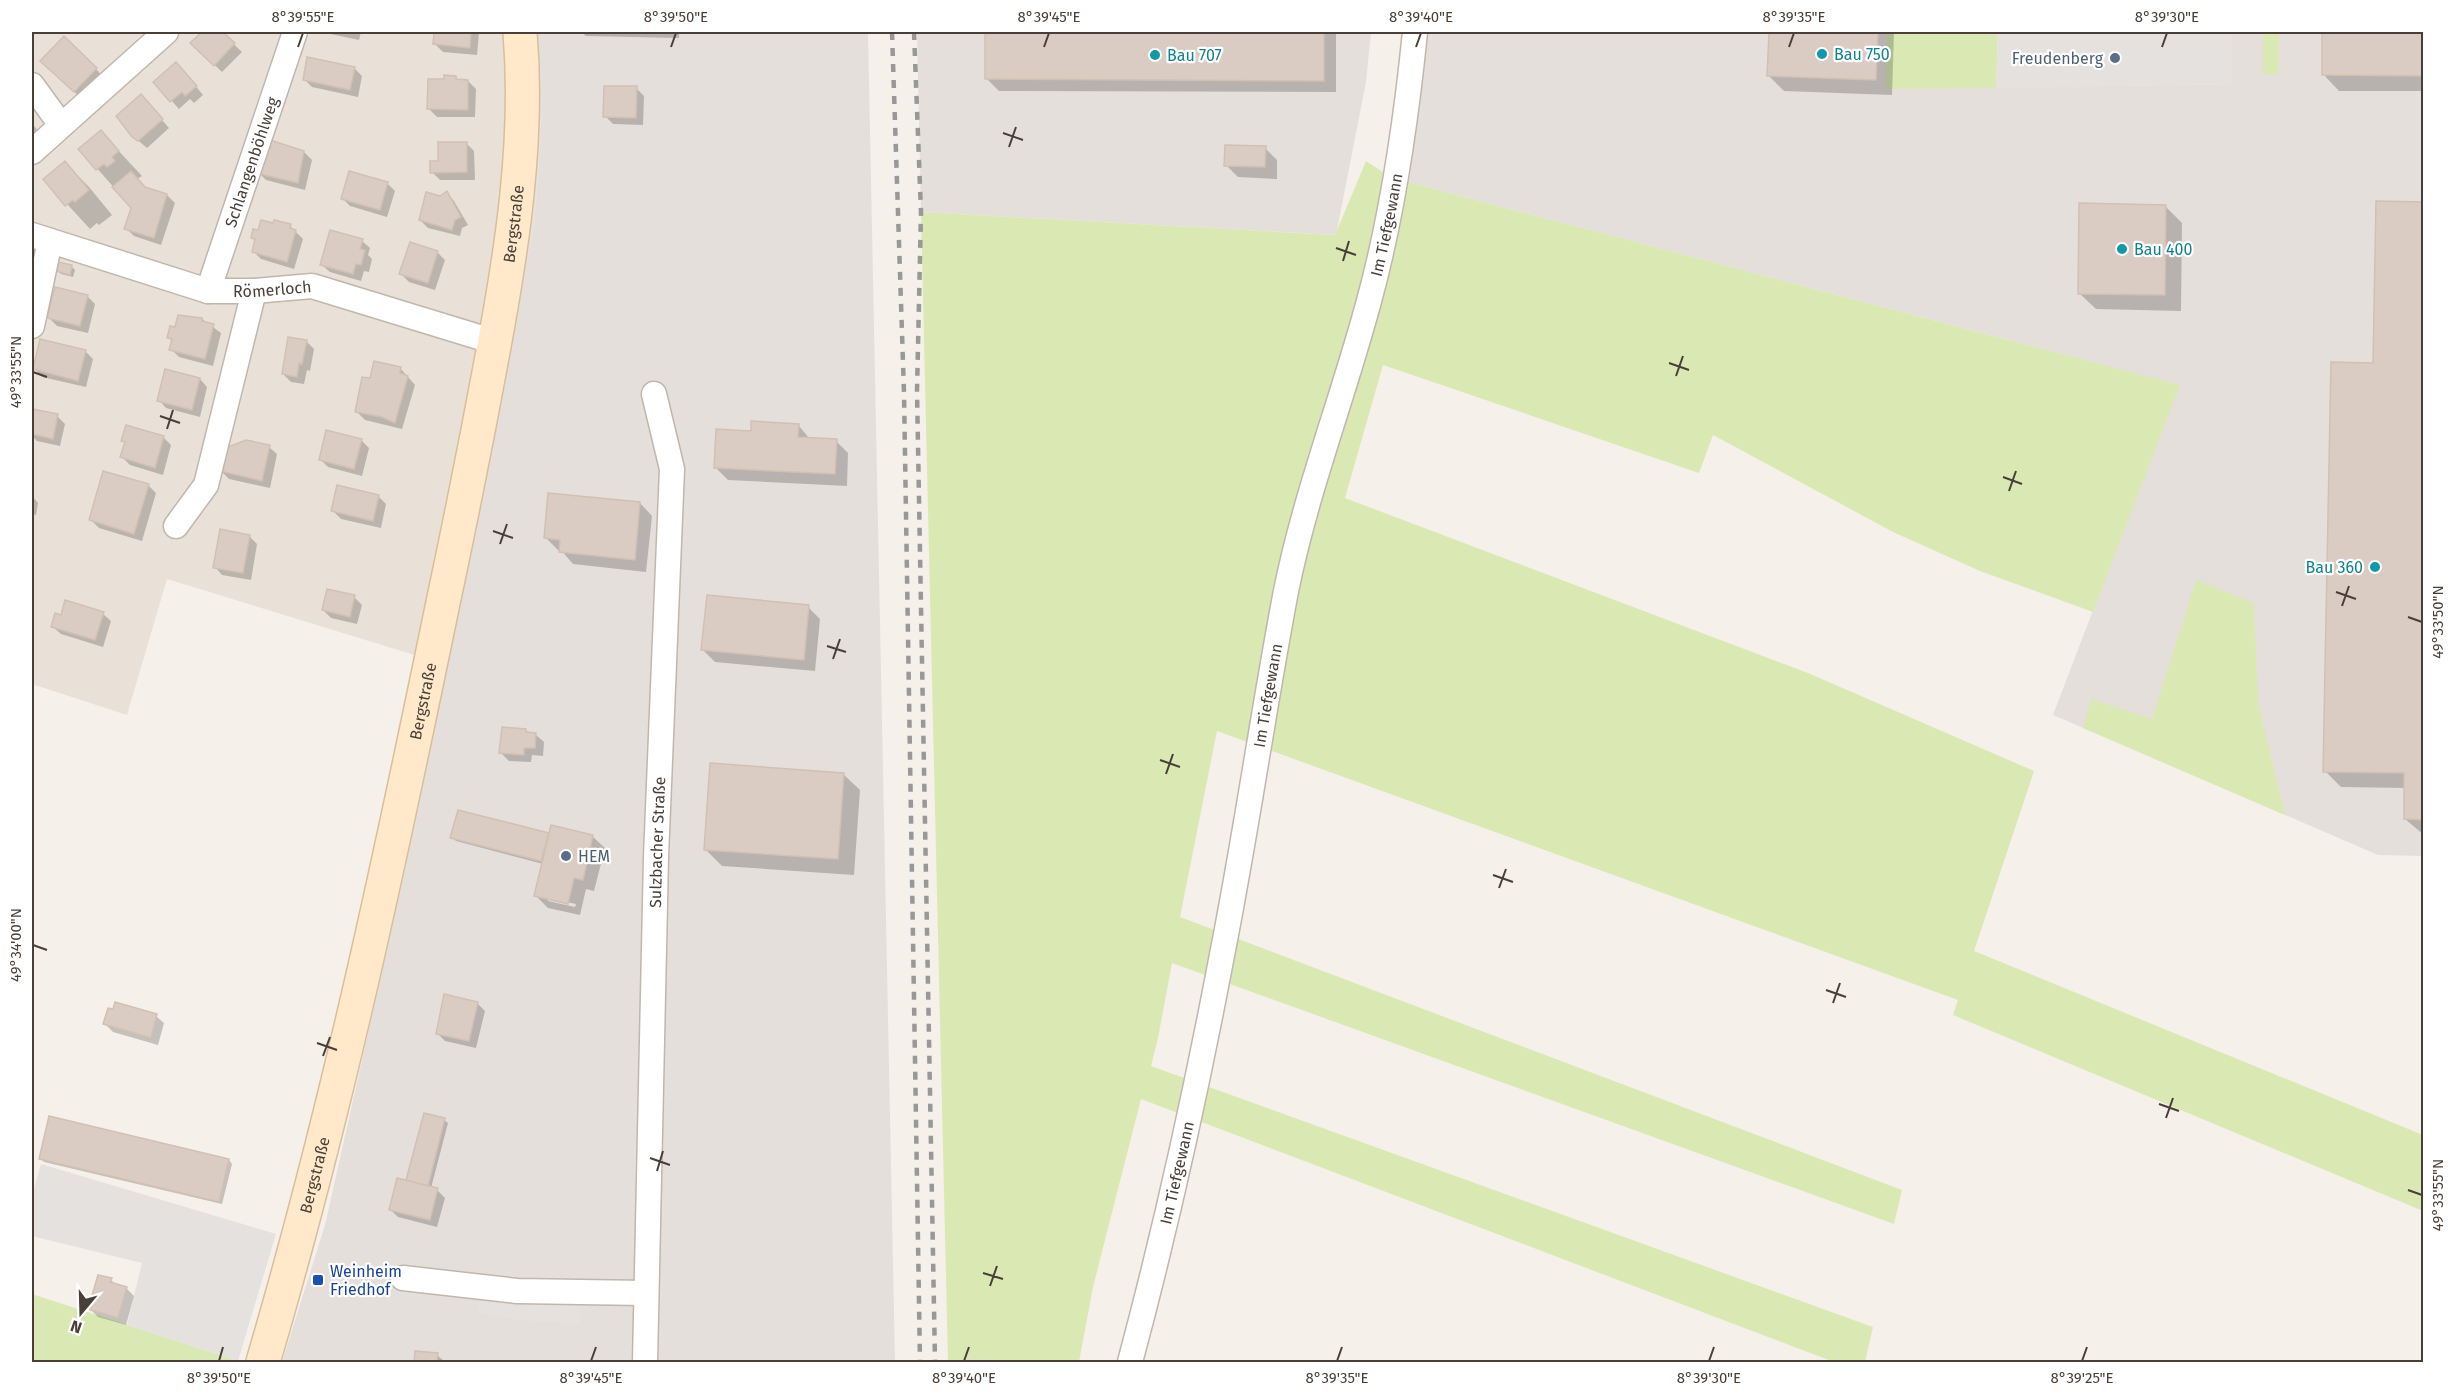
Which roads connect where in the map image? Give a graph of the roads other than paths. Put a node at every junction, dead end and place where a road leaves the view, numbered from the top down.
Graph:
1 (166, 32) edge
2 (295, 32) edge
3 (520, 32) edge
4 (1415, 32) edge
5 (32, 85) edge
6 (61, 124) junction
7 (32, 152) edge
8 (41, 238) edge
9 (208, 291) junction
10 (254, 291) junction
11 (32, 326) edge
12 (495, 342) junction
13 (654, 394) dead end
14 (176, 526) dead end
15 (403, 1278) dead end
16 (645, 1293) junction
17 (263, 1362) edge
18 (645, 1362) edge
19 (1130, 1362) edge

1 - 6 street
2 - 9 street, Schlangenböhlweg
3 - 12 main road, Bergstraße
4 - 19 street, Im Tiefgewann
5 - 6 street
6 - 7 street
8 - 9 street, Römerloch
8 - 11 street, Römerloch
9 - 10 street, Römerloch
10 - 12 street, Römerloch
10 - 14 street
12 - 17 main road, Bergstraße
13 - 16 street, Sulzbacher Straße
15 - 16 street
16 - 18 street, Sulzbacher Straße

